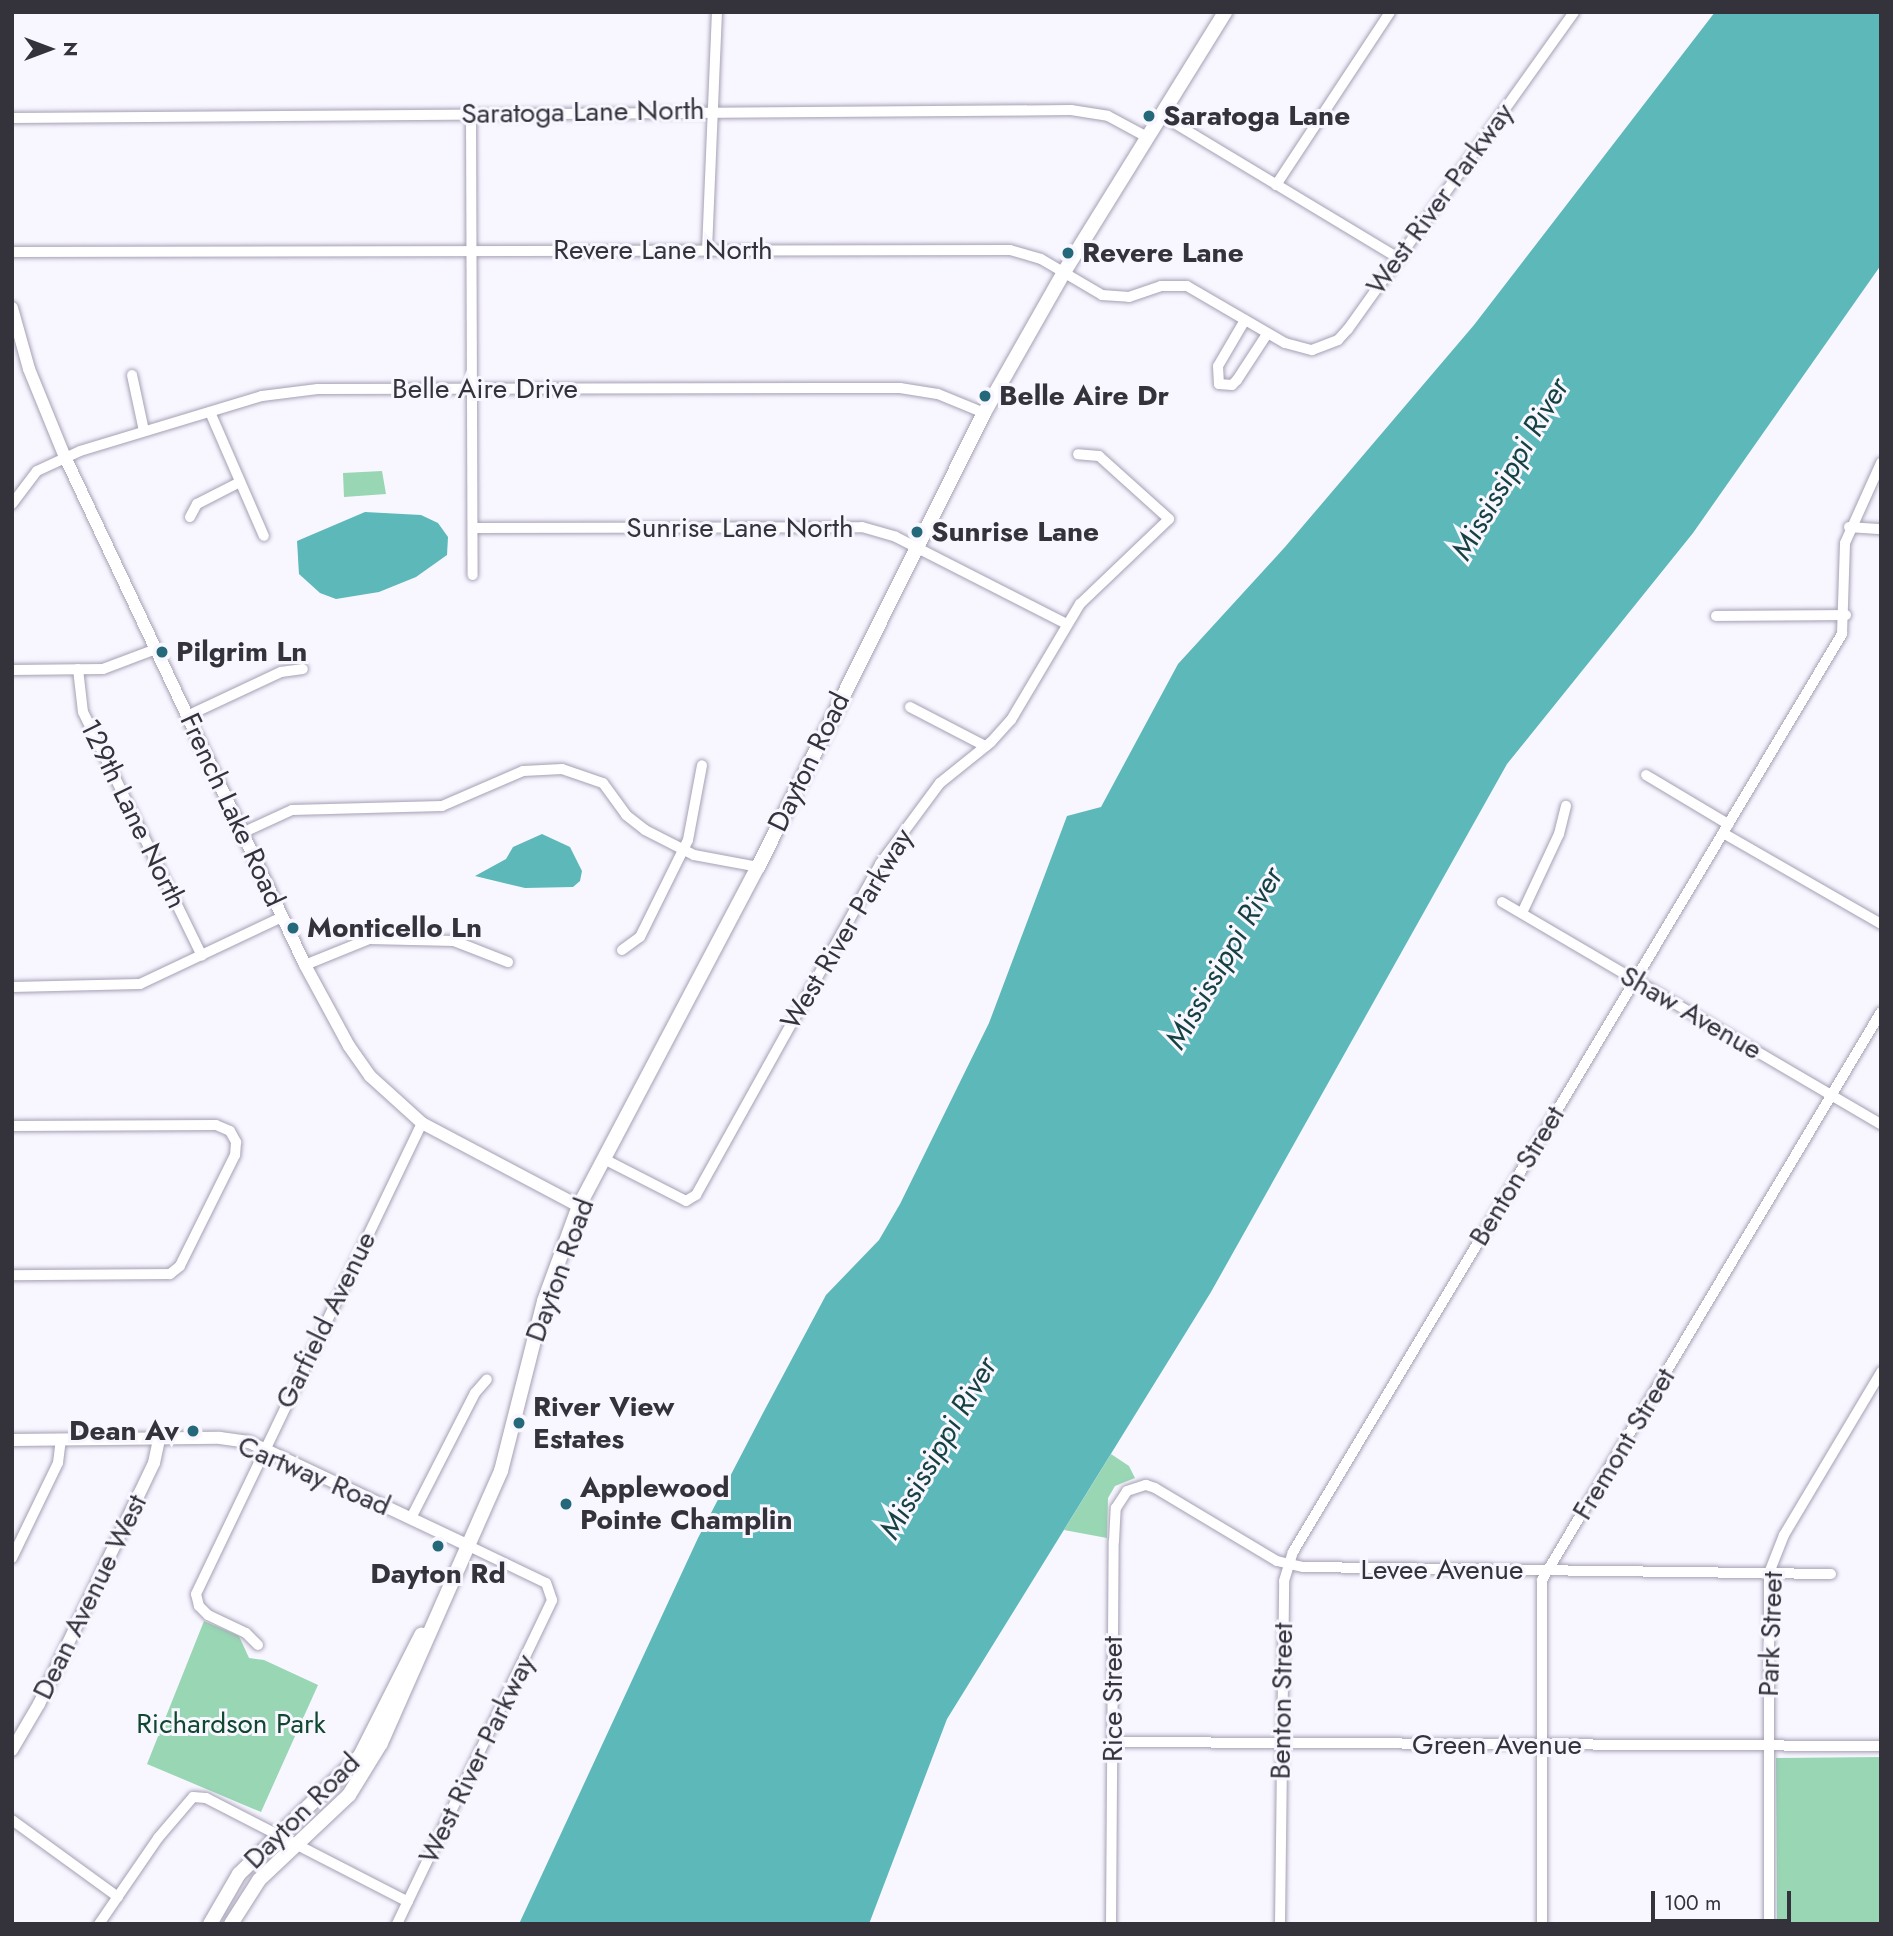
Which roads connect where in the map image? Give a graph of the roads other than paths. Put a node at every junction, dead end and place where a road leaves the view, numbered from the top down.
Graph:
1 (717, 12) edge
2 (1225, 12) edge
3 (1390, 12) edge
4 (1574, 12) edge
5 (710, 111) junction
6 (471, 113) junction
7 (1161, 115) junction
8 (12, 118) edge
9 (1147, 137) junction
10 (1276, 185) junction
11 (472, 250) junction
12 (707, 250) junction
13 (12, 252) edge
14 (1398, 258) junction
15 (1063, 272) junction
16 (12, 308) edge
17 (1245, 320) junction
18 (1267, 334) junction
19 (1285, 343) joint
20 (132, 375) dead end
21 (473, 388) junction
22 (210, 412) junction
23 (984, 412) junction
24 (144, 431) junction
25 (1078, 454) dead end
26 (65, 457) junction
27 (1881, 463) edge
28 (240, 482) junction
29 (12, 504) edge
30 (190, 517) dead end
31 (1849, 527) junction
32 (474, 528) junction
33 (1881, 529) edge
34 (264, 536) dead end
35 (916, 548) junction
36 (473, 575) dead end
37 (1846, 615) junction
38 (1716, 616) dead end
39 (1067, 624) junction
40 (156, 649) junction
41 (78, 669) junction
42 (303, 669) dead end
43 (12, 670) edge
44 (910, 708) dead end
45 (187, 716) junction
46 (985, 746) junction
47 (702, 765) dead end
48 (1646, 775) dead end
49 (1566, 806) dead end
50 (1726, 829) junction
51 (243, 833) junction
52 (683, 849) junction
53 (758, 867) junction
54 (1502, 902) dead end
55 (1522, 913) junction
56 (282, 917) junction
57 (1881, 924) edge
58 (622, 950) dead end
59 (202, 956) junction
60 (508, 962) dead end
61 (305, 965) junction
62 (1634, 981) junction
63 (12, 987) edge
64 (1881, 1012) edge
65 (1832, 1095) junction
66 (422, 1123) junction
67 (1881, 1124) edge
68 (12, 1126) edge
69 (604, 1159) junction
70 (579, 1206) junction
71 (12, 1275) edge
72 (1881, 1372) edge
73 (487, 1379) dead end
74 (61, 1439) junction
75 (159, 1439) junction
76 (12, 1440) edge
77 (264, 1449) junction
78 (1137, 1486) joint
79 (411, 1518) junction
80 (470, 1546) junction
81 (12, 1559) edge
82 (1288, 1564) junction
83 (1548, 1571) junction
84 (1769, 1573) junction
85 (1831, 1574) dead end
86 (552, 1593) joint
87 (258, 1645) dead end
88 (1114, 1742) junction
89 (1281, 1742) junction
90 (1541, 1744) junction
91 (1768, 1745) junction
92 (1881, 1746) edge
93 (12, 1750) edge
94 (12, 1820) edge
95 (278, 1835) junction
96 (297, 1844) junction
97 (118, 1897) junction
98 (408, 1902) junction
99 (99, 1924) edge
100 (210, 1924) edge
101 (231, 1924) edge
102 (397, 1924) edge
103 (1111, 1924) edge
104 (1280, 1924) edge
105 (1542, 1924) edge
106 (1769, 1924) edge

1 - 5 street
2 - 7 main road, Dayton Road
3 - 10 street
4 - 14 street, West River Parkway
5 - 6 street, Saratoga Lane North
5 - 9 street, Saratoga Lane North
5 - 12 street
6 - 8 street, Saratoga Lane North
6 - 11 street
7 - 9 main road, Dayton Road
7 - 10 street
9 - 15 main road, Dayton Road
10 - 14 street
11 - 12 street, Revere Lane North
11 - 13 street, Revere Lane North
11 - 21 street
12 - 15 street, Revere Lane North
14 - 19 street, West River Parkway
15 - 17 street, Revere Lane North
15 - 23 main road, Dayton Road
16 - 26 street, French Lake Road
17 - 18 street, Revere Lane North
17 - 18 street
18 - 19 street, Revere Lane North
20 - 24 street
21 - 22 street, Belle Aire Drive
21 - 23 street, Belle Aire Drive
21 - 32 street
22 - 24 street, Belle Aire Drive
22 - 28 street
23 - 35 main road, Dayton Road
24 - 26 street, Belle Aire Drive
25 - 39 street, West River Parkway
26 - 29 street, Belle Aire Drive
26 - 40 street, French Lake Road
27 - 31 street, Benton Street
28 - 30 street
28 - 34 street
31 - 33 street
31 - 37 street, Benton Street
32 - 35 street, Sunrise Lane North
32 - 36 street
35 - 39 street, Sunrise Lane North
35 - 53 main road, Dayton Road
37 - 38 street
37 - 50 street, Benton Street
39 - 46 street, West River Parkway
40 - 41 street
40 - 45 street, French Lake Road
41 - 43 street
41 - 59 street, 129th Lane North
42 - 45 street
44 - 46 street
45 - 51 street, French Lake Road
46 - 69 street, West River Parkway
47 - 52 street
48 - 50 street
49 - 55 street
50 - 57 street
50 - 62 street, Benton Street
51 - 52 street
51 - 56 street, French Lake Road
52 - 53 street
52 - 58 street
53 - 69 main road, Dayton Road
54 - 55 street, Shaw Avenue
55 - 62 street, Shaw Avenue
56 - 59 street
56 - 61 street, French Lake Road
59 - 63 street
60 - 61 street
61 - 66 street, French Lake Road
62 - 65 street, Shaw Avenue
62 - 82 street, Benton Street
64 - 65 street, Fremont Street
65 - 67 street, Shaw Avenue
65 - 83 street, Fremont Street
66 - 70 street, French Lake Road
66 - 77 street, Garfield Avenue
68 - 71 street
69 - 70 main road, Dayton Road
70 - 80 main road, Dayton Road
72 - 84 street, Park Street
73 - 79 street
74 - 75 street, Cartway Road
74 - 76 street, Cartway Road
74 - 81 street
75 - 77 street, Cartway Road
75 - 93 street, Dean Avenue West
77 - 79 street, Cartway Road
77 - 87 street, Garfield Avenue
78 - 82 street, Levee Avenue
78 - 88 street, Rice Street
79 - 80 street, Cartway Road
80 - 86 street, Cartway Road
80 - 95 main road, Dayton Road
80 - 96 main road, Dayton Road
82 - 83 street, Levee Avenue
82 - 89 street, Benton Street
83 - 84 street, Levee Avenue
83 - 90 street, Fremont Street
84 - 85 street, Levee Avenue
84 - 91 street, Park Street
86 - 98 street, West River Parkway
88 - 89 street, Green Avenue
88 - 103 street, Rice Street
89 - 90 street, Green Avenue
89 - 104 street, Benton Street
90 - 91 street, Green Avenue
90 - 105 street, Fremont Street
91 - 92 street, Green Avenue
91 - 106 street, Park Street
94 - 97 street
95 - 96 street
95 - 97 street
95 - 100 main road, Dayton Road
96 - 98 street
96 - 101 main road, Dayton Road
97 - 99 street
98 - 102 street, West River Parkway

